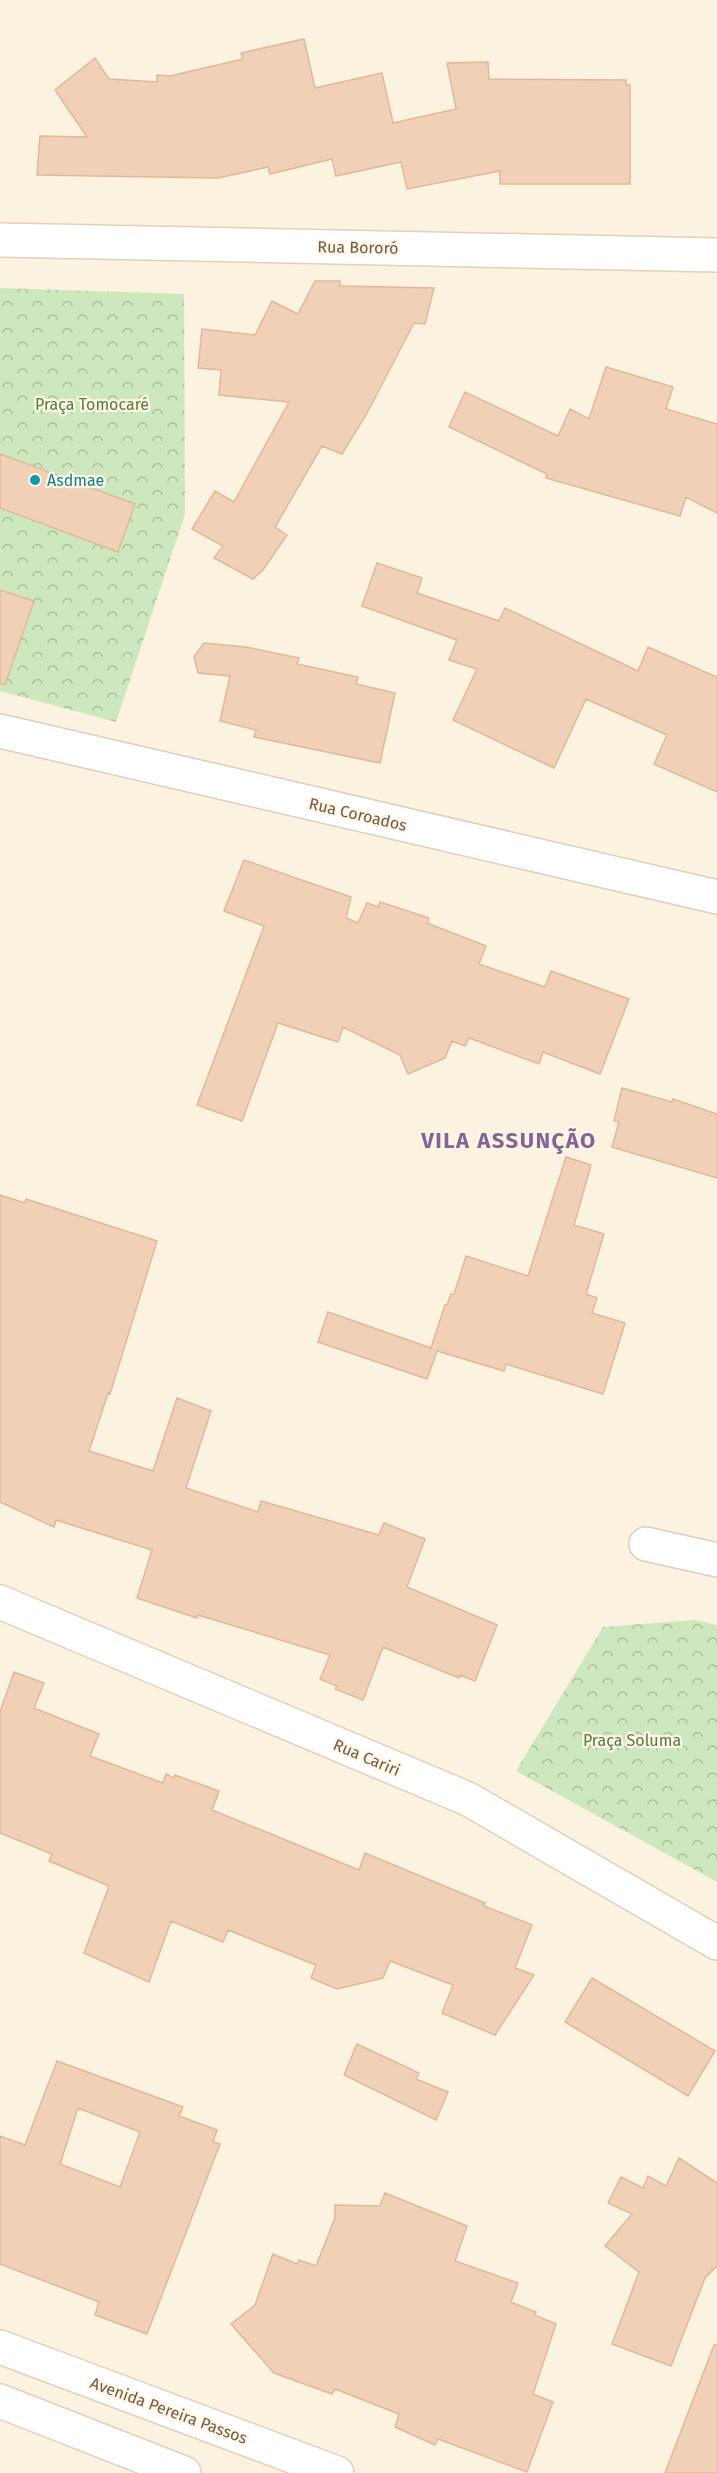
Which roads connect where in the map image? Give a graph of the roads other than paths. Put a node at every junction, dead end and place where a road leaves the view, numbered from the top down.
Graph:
1 (0, 240) edge
2 (717, 255) edge
3 (0, 731) edge
4 (717, 897) edge
5 (646, 1544) dead end
6 (717, 1560) edge
7 (0, 1602) edge
8 (717, 1943) edge
9 (0, 2347) edge
10 (0, 2401) edge
11 (184, 2473) edge
12 (337, 2473) edge

1 - 2 street, Rua Bororó
3 - 4 street, Rua Coroados
5 - 6 street
7 - 8 street, Rua Cariri
9 - 12 street, Avenida Pereira Passos
10 - 11 street

